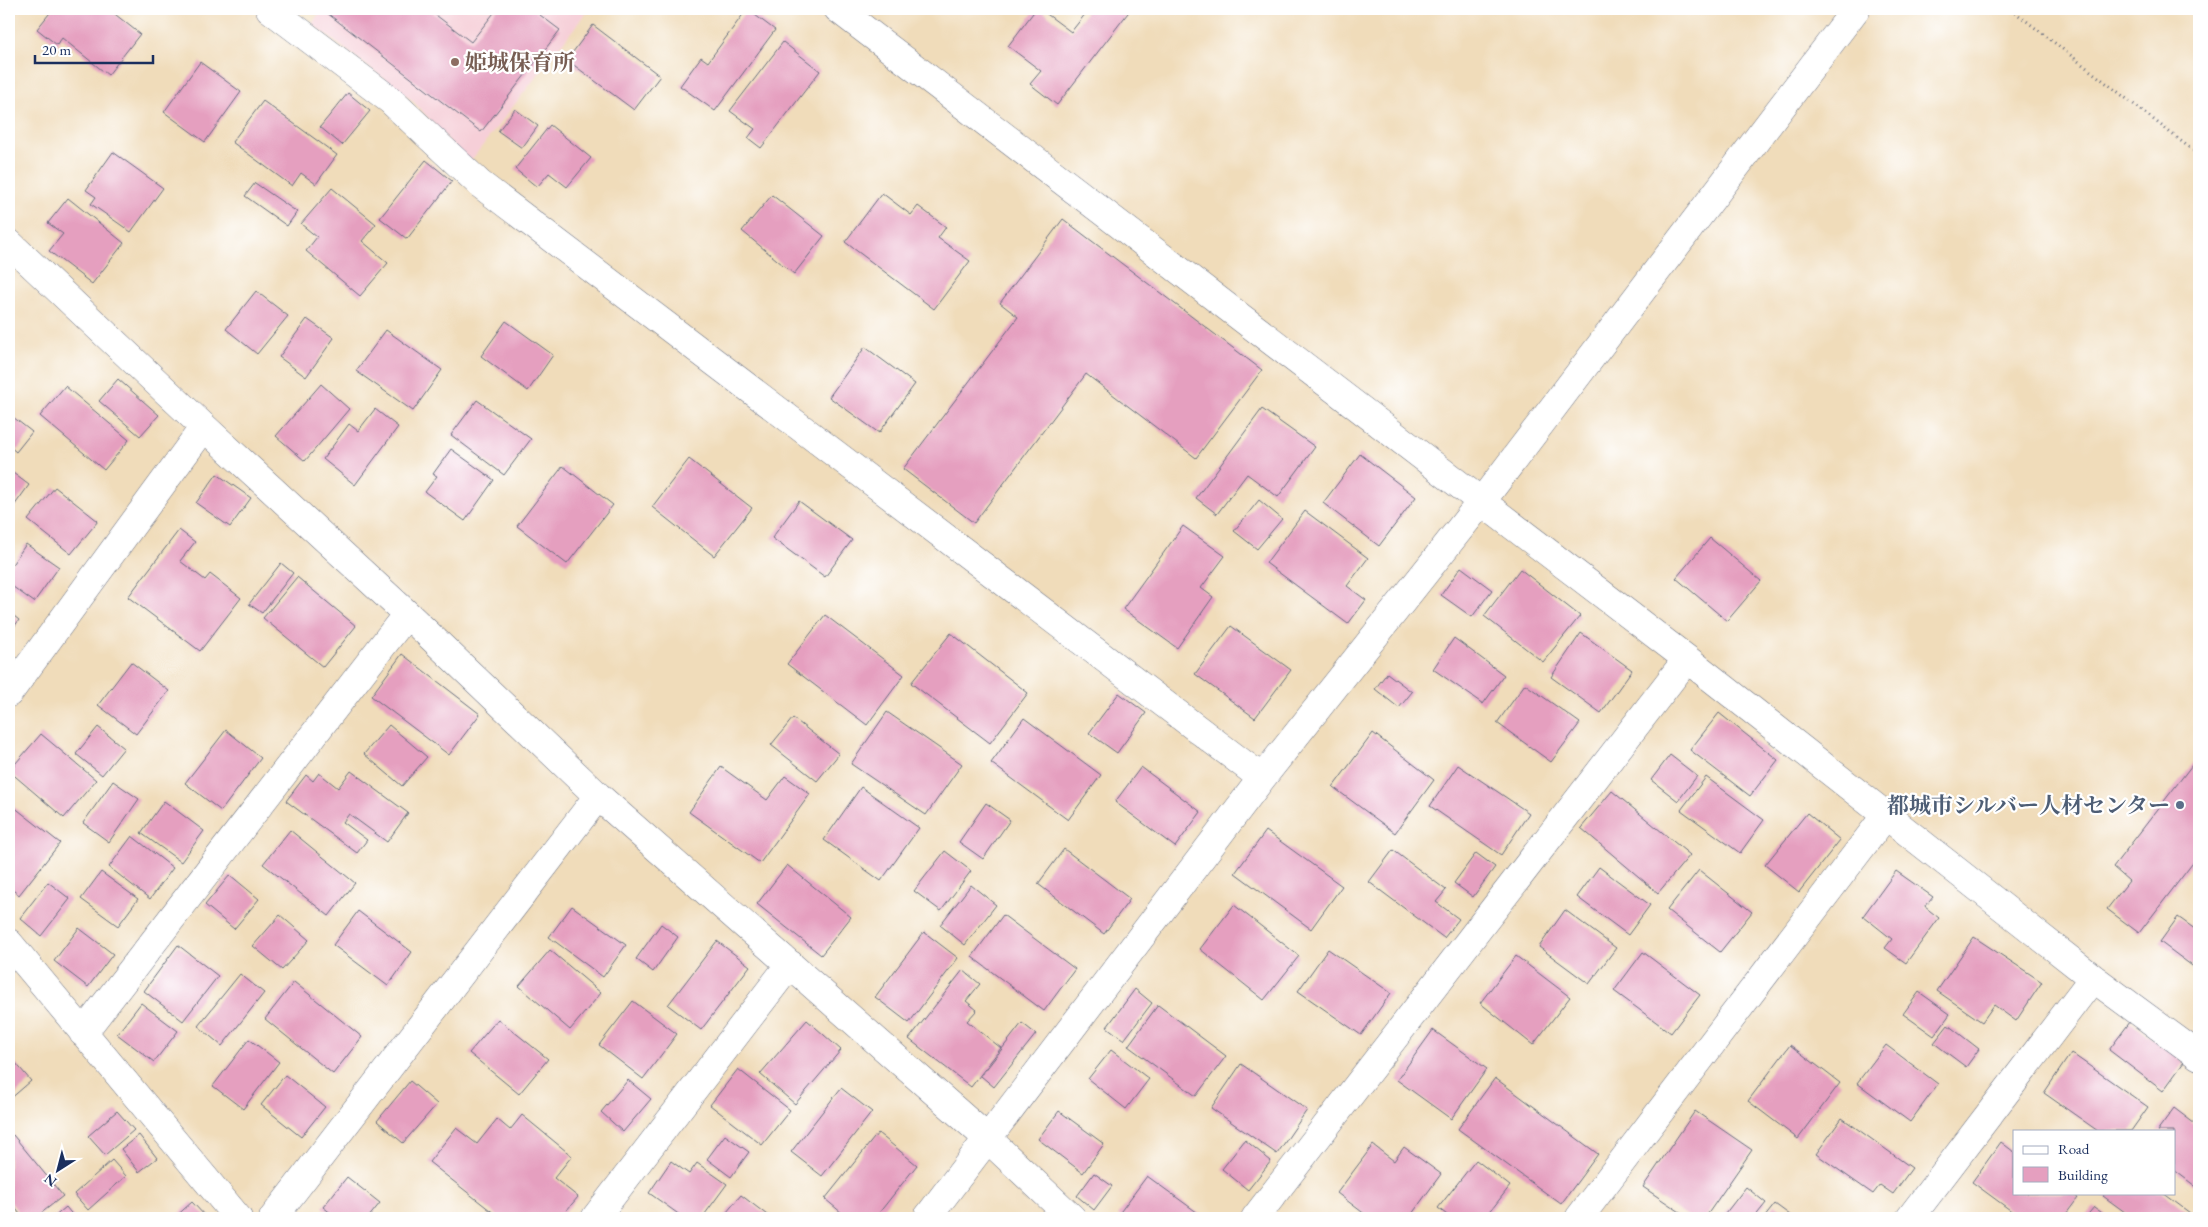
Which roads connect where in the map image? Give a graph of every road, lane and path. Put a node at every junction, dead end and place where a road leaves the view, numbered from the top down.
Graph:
1 (270, 9) edge
2 (1856, 9) edge
3 (2011, 9) edge
4 (846, 11) edge
5 (2199, 155) edge
6 (10, 246) edge
7 (204, 427) junction
8 (1482, 501) junction
9 (407, 614) junction
10 (1687, 659) junction
11 (9, 693) edge
12 (1262, 778) junction
13 (598, 796) junction
14 (1886, 815) junction
15 (9, 943) edge
16 (790, 964) junction
17 (2093, 978) junction
18 (83, 1033) junction
19 (2199, 1056) edge
20 (987, 1138) junction
21 (238, 1218) edge
22 (273, 1218) edge
23 (595, 1218) edge
24 (927, 1218) edge
25 (1072, 1218) edge
26 (1255, 1218) edge
27 (1579, 1218) edge
28 (1910, 1218) edge

1 - 12 street
2 - 8 street
3 - 5 path
4 - 8 street
6 - 7 street
7 - 9 street
7 - 11 street
8 - 10 street
8 - 12 street
9 - 13 street
9 - 18 street
10 - 14 street
10 - 26 street
12 - 20 street
13 - 16 street
13 - 22 street
14 - 17 street
14 - 27 street
15 - 18 street
16 - 20 street
16 - 23 street
17 - 19 street
17 - 28 street
18 - 21 street
20 - 24 street
20 - 25 street

